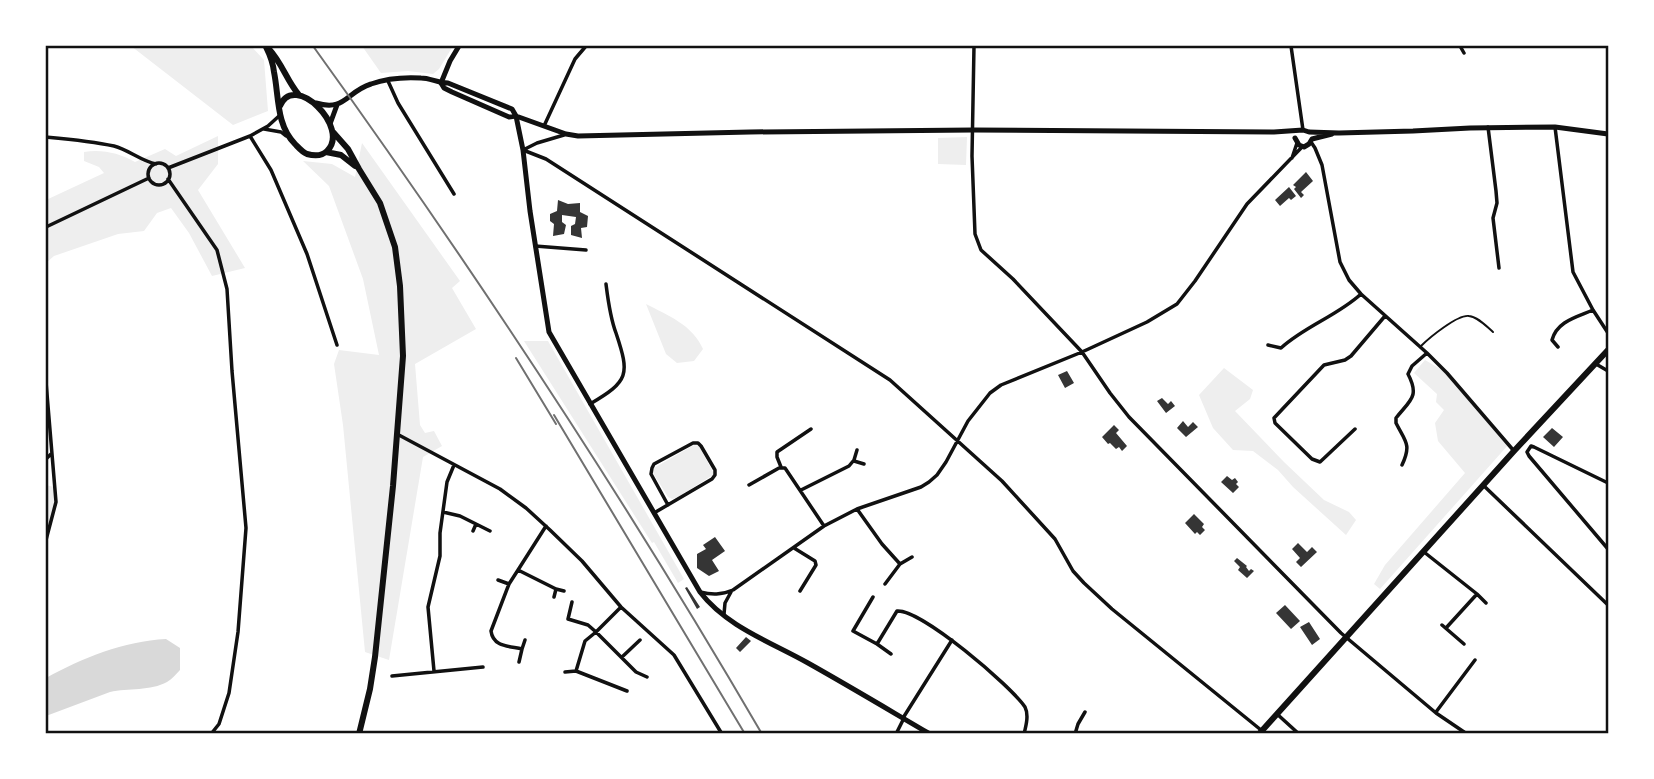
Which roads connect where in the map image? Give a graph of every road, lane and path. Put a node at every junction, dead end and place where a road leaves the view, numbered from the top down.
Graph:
1 (266, 46) edge
2 (459, 46) edge
3 (586, 46) edge
4 (974, 46) edge
5 (1292, 46) edge
6 (1460, 46) edge
7 (1464, 53) dead end
8 (388, 81) junction
9 (441, 83) junction
10 (299, 95) junction
11 (314, 103) junction
12 (338, 104) junction
13 (280, 106) junction
14 (280, 116) junction
15 (516, 116) junction
16 (330, 124) junction
17 (544, 125) junction
18 (1488, 127) junction
19 (1555, 127) junction
20 (262, 129) junction
21 (973, 130) junction
22 (1304, 131) junction
23 (333, 132) junction
24 (1274, 132) junction
25 (1339, 133) junction
26 (1608, 134) edge
27 (566, 135) junction
28 (250, 136) junction
29 (46, 137) edge
30 (288, 137) junction
31 (1304, 143) junction
32 (523, 149) junction
33 (326, 152) junction
34 (156, 164) junction
35 (168, 168) junction
36 (359, 169) junction
37 (149, 178) junction
38 (168, 179) junction
39 (454, 194) dead end
40 (46, 227) edge
41 (535, 246) junction
42 (586, 250) dead end
43 (1499, 268) dead end
44 (606, 284) dead end
45 (1360, 294) junction
46 (1593, 310) junction
47 (1385, 316) junction
48 (1493, 332) dead end
49 (1608, 332) edge
50 (337, 345) dead end
51 (1268, 345) dead end
52 (1420, 347) junction
53 (1558, 347) dead end
54 (1608, 350) edge
55 (1082, 352) junction
56 (1427, 353) junction
57 (1596, 364) junction
58 (1608, 370) edge
59 (46, 382) edge
60 (590, 404) junction
61 (811, 429) dead end
62 (1355, 429) dead end
63 (397, 434) junction
64 (957, 442) junction
65 (857, 450) dead end
66 (1514, 451) junction
67 (51, 454) junction
68 (46, 459) edge
69 (854, 461) junction
70 (864, 464) dead end
71 (454, 465) junction
72 (1402, 466) dead end
73 (782, 468) junction
74 (1608, 483) edge
75 (46, 485) edge
76 (750, 485) dead end
77 (1483, 485) junction
78 (54, 487) junction
79 (801, 490) junction
80 (668, 505) junction
81 (857, 509) junction
82 (443, 512) junction
83 (654, 514) junction
84 (476, 524) junction
85 (546, 526) junction
86 (824, 526) junction
87 (473, 531) dead end
88 (490, 531) dead end
89 (46, 540) edge
90 (794, 548) junction
91 (1608, 549) edge
92 (1423, 551) junction
93 (912, 557) dead end
94 (900, 564) junction
95 (517, 570) junction
96 (498, 579) dead end
97 (509, 584) junction
98 (885, 584) dead end
99 (556, 589) junction
100 (733, 590) junction
101 (564, 592) dead end
102 (700, 592) junction
103 (800, 592) dead end
104 (1477, 594) junction
105 (554, 597) dead end
106 (873, 597) dead end
107 (572, 602) dead end
108 (1486, 603) dead end
109 (1608, 605) edge
110 (621, 607) junction
111 (724, 616) junction
112 (596, 632) junction
113 (1345, 637) junction
114 (525, 640) dead end
115 (640, 640) dead end
116 (952, 640) junction
117 (877, 644) junction
118 (1464, 644) dead end
119 (523, 649) junction
120 (891, 654) dead end
121 (622, 657) junction
122 (1475, 660) dead end
123 (519, 662) dead end
124 (483, 667) dead end
125 (435, 671) junction
126 (576, 671) junction
127 (565, 672) dead end
128 (392, 676) dead end
129 (647, 677) dead end
130 (627, 691) dead end
131 (1085, 712) dead end
132 (1436, 713) junction
133 (1276, 714) junction
134 (903, 718) junction
135 (1260, 732) edge
136 (211, 733) edge
137 (359, 733) edge
138 (722, 733) edge
139 (896, 733) edge
140 (930, 733) edge
141 (1024, 733) edge
142 (1075, 733) edge
143 (1299, 733) edge
144 (1467, 733) edge

1 - 10 main road
1 - 13 main road
2 - 9 main road
3 - 17 street
4 - 21 street
5 - 22 street
6 - 7 street
8 - 9 main road
8 - 12 main road
8 - 39 street
9 - 15 main road
10 - 11 main road
10 - 13 main road
11 - 12 main road
11 - 16 main road
12 - 16 main road
13 - 14 main road
14 - 20 street
14 - 30 main road
15 - 17 main road
15 - 32 main road
16 - 23 main road
17 - 27 main road
18 - 19 main road
18 - 25 main road
18 - 43 street
19 - 26 main road
19 - 46 street
20 - 28 street
20 - 30 street
21 - 24 main road
21 - 27 main road
21 - 55 street
22 - 24 main road
22 - 25 main road
22 - 31 main road
22 - 31 main road
23 - 33 main road
23 - 36 main road
24 - 31 main road
25 - 31 main road
27 - 32 street
28 - 35 street
28 - 50 street
29 - 34 street
30 - 33 main road
31 - 45 street
31 - 55 street
32 - 41 main road
32 - 64 street
33 - 36 main road
34 - 35 street
34 - 37 street
35 - 38 street
36 - 63 main road
37 - 38 street
37 - 40 street
38 - 136 street
41 - 42 street
41 - 60 main road
44 - 60 street
45 - 47 street
45 - 51 street
46 - 49 street
46 - 53 street
47 - 52 street
47 - 62 street
48 - 52 lane
52 - 56 street
54 - 57 main road
55 - 64 street
55 - 113 street
56 - 66 street
56 - 72 street
57 - 58 street
57 - 66 main road
59 - 67 street
60 - 83 main road
61 - 73 street
63 - 71 street
63 - 137 main road
64 - 81 street
64 - 135 street
65 - 69 street
66 - 77 main road
67 - 68 street
67 - 78 street
69 - 70 street
69 - 79 street
71 - 82 street
71 - 85 street
73 - 76 street
73 - 79 street
74 - 91 street
75 - 78 street
77 - 92 main road
77 - 109 street
78 - 89 street
79 - 86 street
80 - 80 street
80 - 83 street
81 - 86 street
81 - 94 street
82 - 84 street
82 - 125 street
83 - 102 main road
84 - 87 street
84 - 88 street
85 - 95 street
85 - 110 street
86 - 90 street
90 - 100 street
90 - 103 street
92 - 104 street
92 - 113 main road
93 - 94 street
94 - 98 street
95 - 97 street
95 - 99 street
96 - 97 street
97 - 119 street
99 - 101 street
99 - 105 street
100 - 102 street
100 - 111 street
102 - 111 main road
104 - 108 street
104 - 118 street
106 - 117 street
107 - 112 street
110 - 112 street
110 - 138 street
111 - 134 main road
112 - 121 street
112 - 126 street
113 - 132 street
113 - 133 main road
114 - 119 street
115 - 121 street
116 - 117 street
116 - 134 street
116 - 141 street
117 - 120 street
119 - 123 street
121 - 129 street
122 - 132 street
124 - 125 street
125 - 128 street
126 - 127 street
126 - 130 street
131 - 142 street
132 - 144 street
133 - 135 main road
133 - 143 street
134 - 139 street
134 - 140 main road

